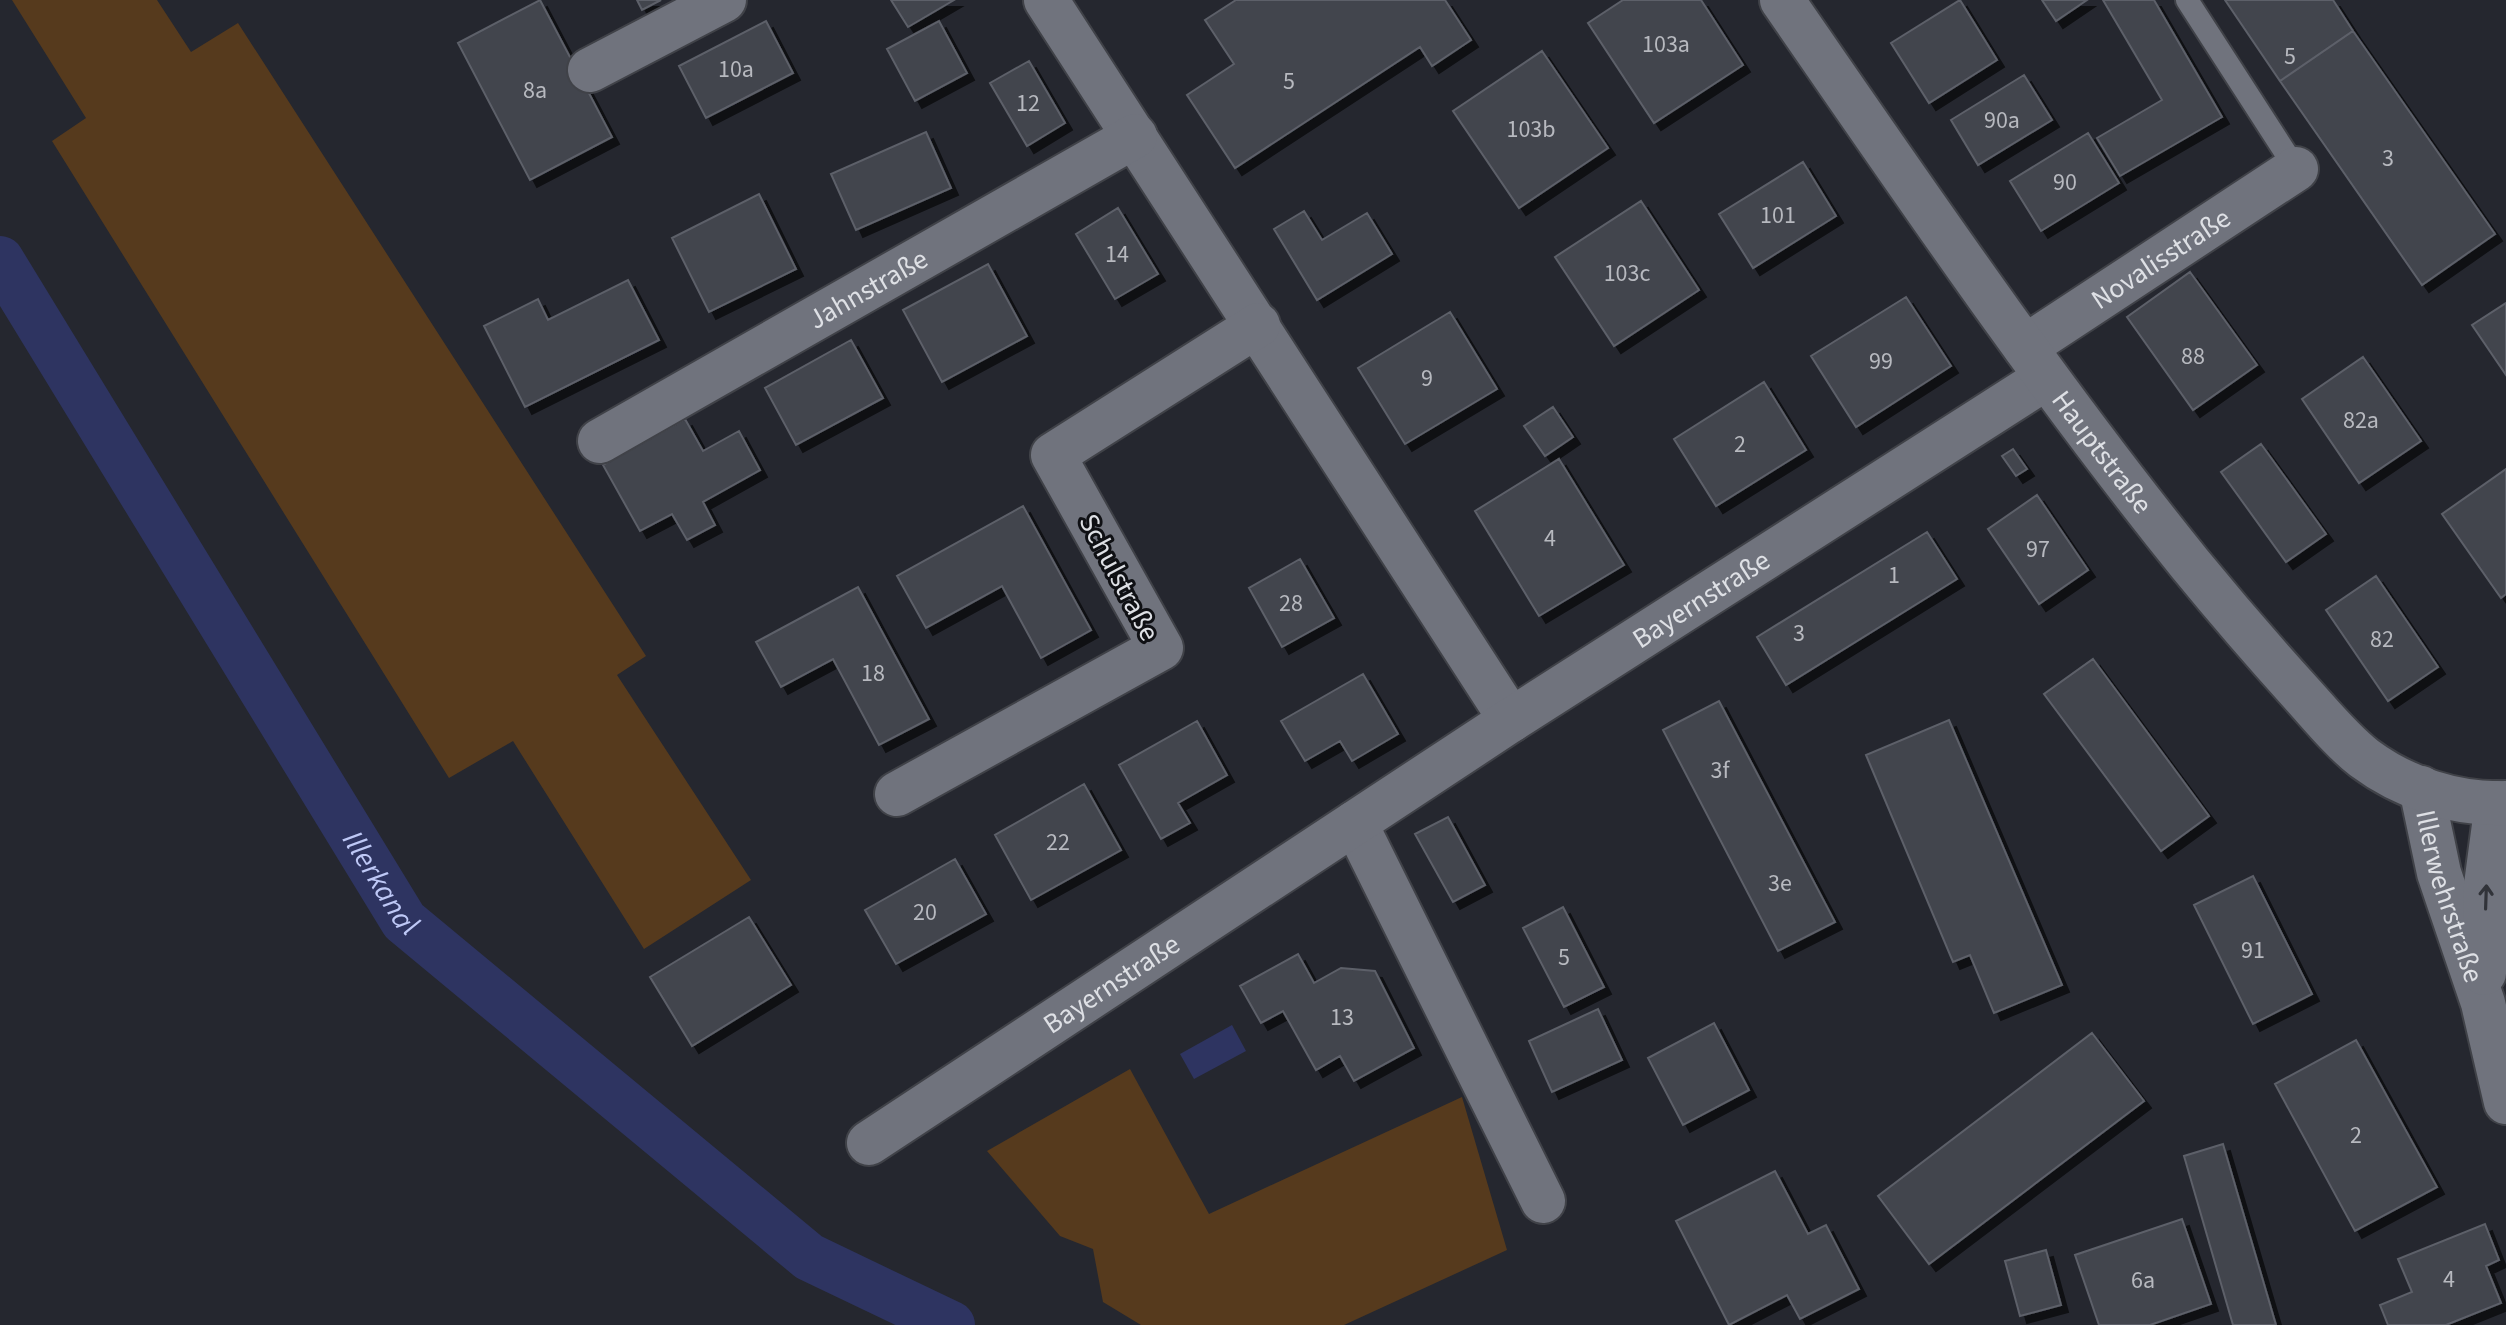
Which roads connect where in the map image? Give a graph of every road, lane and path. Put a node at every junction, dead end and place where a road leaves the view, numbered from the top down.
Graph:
1 (724, 0) edge
2 (1046, 0) edge
3 (1782, 0) edge
4 (2187, 0) edge
5 (590, 70) dead end
6 (1135, 136) junction
7 (2296, 169) joint
8 (1258, 325) junction
9 (2036, 362) junction
10 (600, 441) dead end
11 (1511, 720) junction
12 (2421, 788) junction
13 (897, 794) dead end
14 (2501, 803) edge
15 (1355, 823) junction
16 (2483, 1003) junction
17 (2506, 1102) edge
18 (869, 1143) dead end
19 (1543, 1201) dead end

1 - 5 street
2 - 6 street
3 - 9 street, Hauptstraße
4 - 7 lane
6 - 8 street
6 - 10 street, Jahnstraße
7 - 9 street, Novalisstraße
8 - 11 street
8 - 13 street, Schulstraße
9 - 11 street, Bayernstraße
9 - 12 street, Hauptstraße
11 - 15 street, Bayernstraße
12 - 14 street, Hauptstraße
12 - 16 street, Illerwehrstraße
16 -> 14 street, Illerwehrstraße
15 - 18 street, Bayernstraße
15 - 19 street
16 - 17 street, Illerwehrstraße

